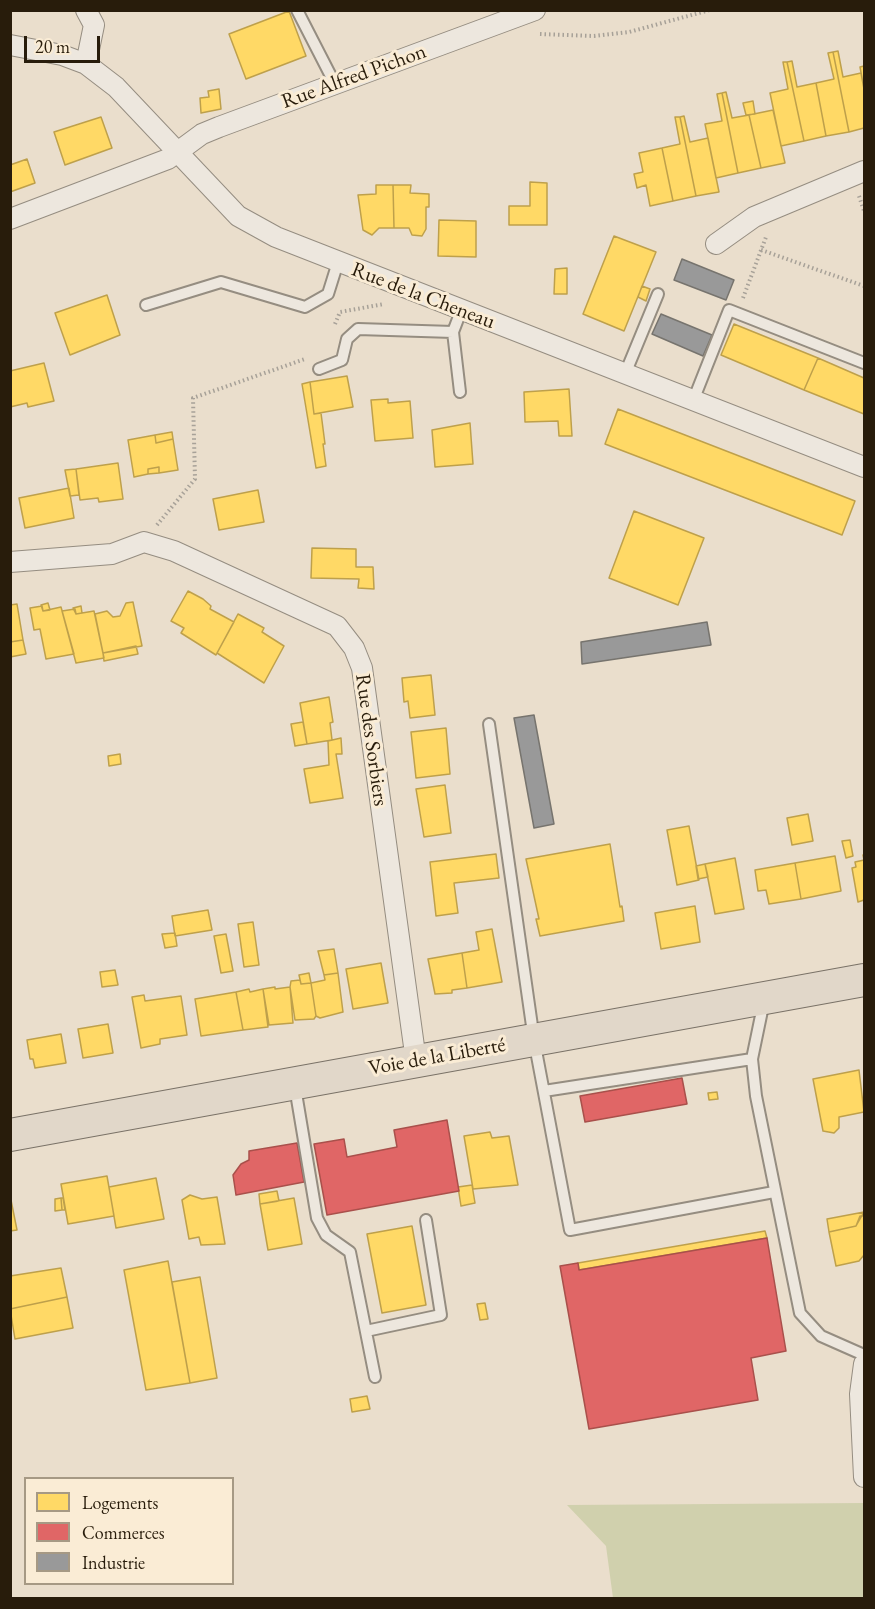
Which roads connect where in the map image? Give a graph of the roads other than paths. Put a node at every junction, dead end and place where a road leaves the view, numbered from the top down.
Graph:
1 (87, 10) edge
2 (297, 10) edge
3 (535, 10) edge
4 (10, 45) edge
5 (86, 64) junction
6 (335, 84) junction
7 (177, 152) junction
8 (864, 171) edge
9 (10, 219) edge
10 (716, 244) dead end
11 (338, 262) junction
12 (658, 294) dead end
13 (146, 305) dead end
14 (461, 311) junction
15 (453, 332) junction
16 (864, 363) edge
17 (319, 369) dead end
18 (625, 374) junction
19 (460, 392) dead end
20 (693, 401) junction
21 (864, 467) edge
22 (10, 562) edge
23 (489, 724) dead end
24 (864, 980) edge
25 (764, 998) junction
26 (534, 1040) junction
27 (752, 1059) junction
28 (416, 1061) junction
29 (294, 1084) junction
30 (544, 1091) junction
31 (10, 1135) edge
32 (774, 1192) junction
33 (426, 1220) dead end
34 (366, 1331) junction
35 (864, 1355) edge
36 (864, 1364) edge
37 (375, 1377) dead end
38 (864, 1477) edge

1 - 5 street
2 - 6 lane
3 - 6 street, Rue Alfred Pichon
4 - 5 street, Rue de la Cheneau
5 - 7 street, Rue de la Cheneau
6 - 7 street, Rue Alfred Pichon
7 - 9 street, Rue Alfred Pichon
7 - 11 street, Rue de la Cheneau
8 - 10 street
11 - 13 lane
11 - 14 street, Rue de la Cheneau
12 - 18 lane
14 - 15 lane
14 - 18 street, Rue de la Cheneau
15 - 17 lane
15 - 19 lane
16 - 20 lane
18 - 20 street, Rue de la Cheneau
20 - 21 street, Rue de la Cheneau
22 - 28 street, Rue des Sorbiers
23 - 26 lane
24 - 25 main road, Voie de la Liberté
25 - 26 main road, Voie de la Liberté
25 - 27 lane
26 - 28 main road, Voie de la Liberté
26 - 30 lane
27 - 30 lane
27 - 32 lane
28 - 29 main road, Voie de la Liberté
29 - 31 main road, Voie de la Liberté
29 - 34 lane
30 - 32 lane
32 - 35 lane
33 - 34 lane
34 - 37 lane
36 - 38 street

